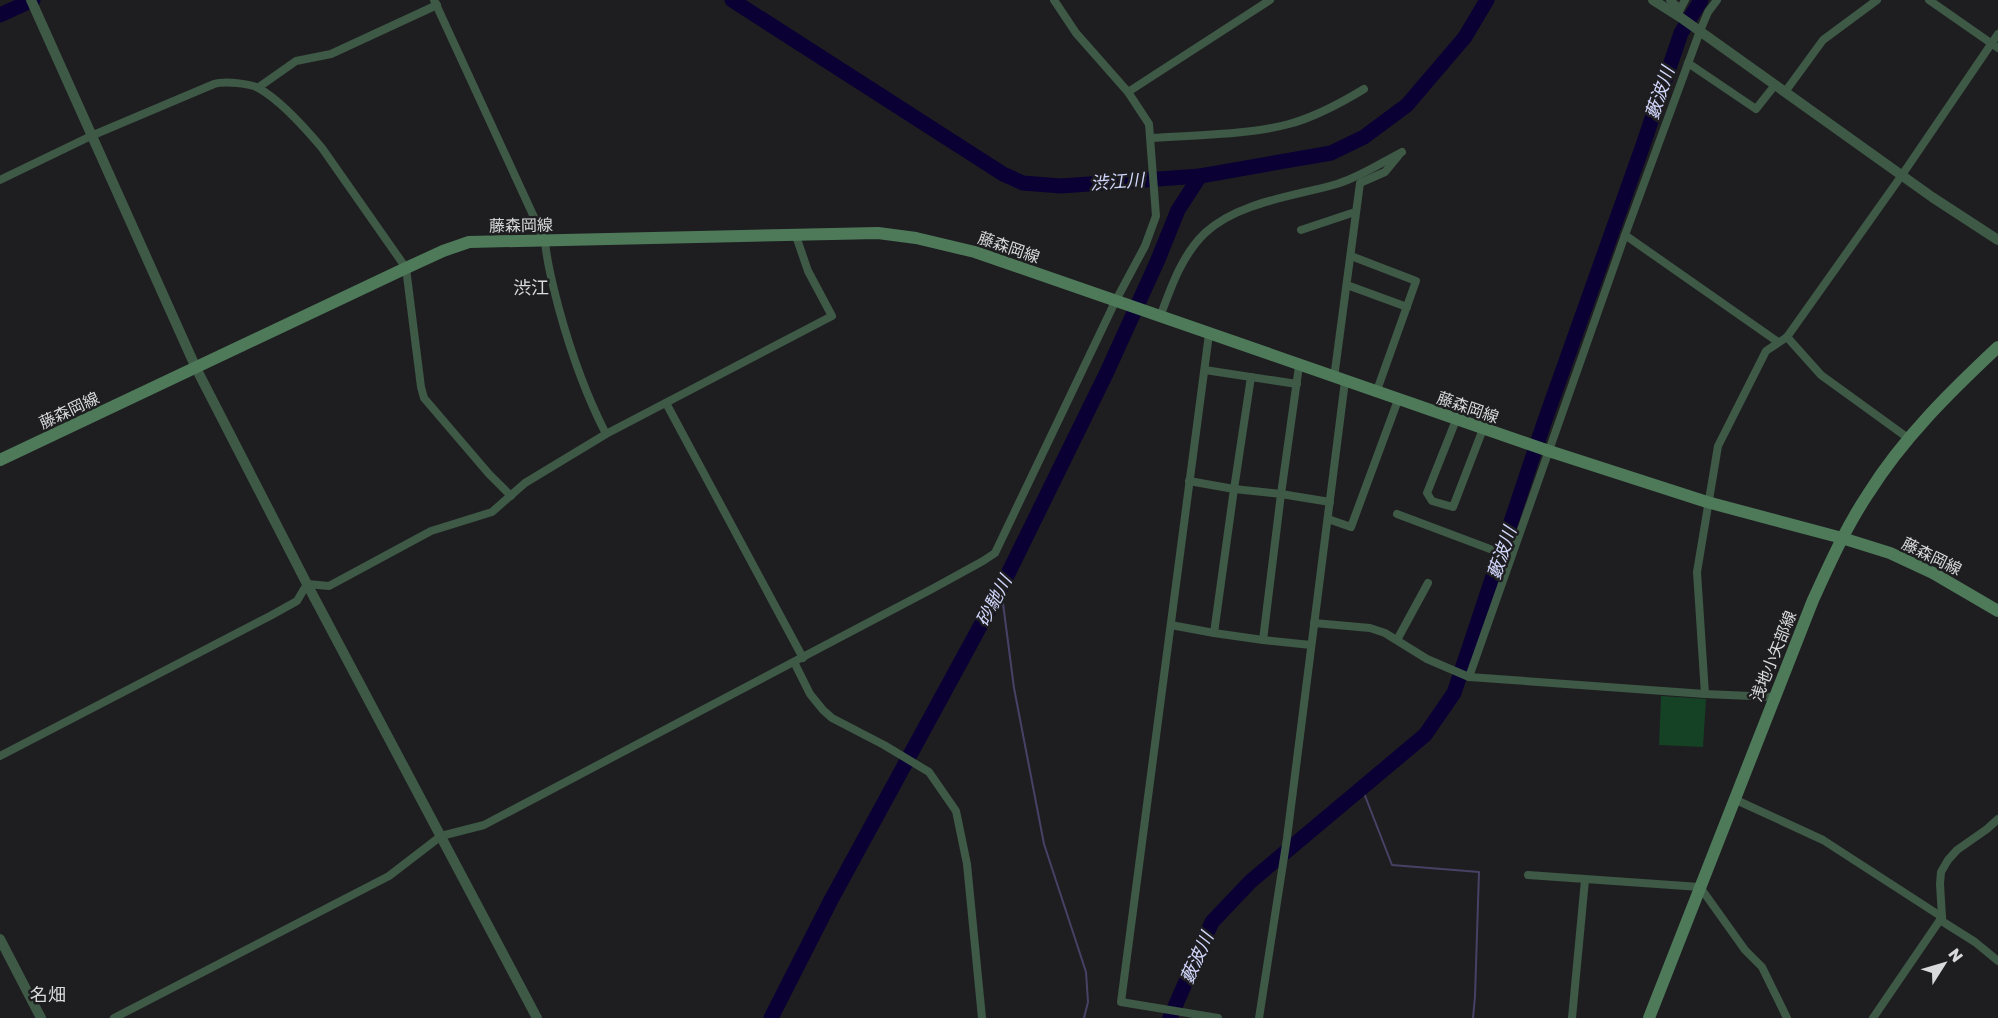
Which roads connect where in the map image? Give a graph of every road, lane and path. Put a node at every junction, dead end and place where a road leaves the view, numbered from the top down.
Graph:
1 (1054, 0) edge
2 (1270, 0) edge
3 (1653, 0) edge
4 (1670, 0) edge
5 (1685, 0) edge
6 (1717, 0) edge
7 (1877, 0) edge
8 (1929, 0) edge
9 (436, 2) edge
10 (33, 4) edge
11 (1679, 14) junction
12 (1697, 29) junction
13 (1998, 34) edge
14 (1995, 46) edge
15 (1688, 63) junction
16 (1775, 85) junction
17 (259, 87) junction
18 (1364, 89) dead end
19 (1128, 92) junction
20 (1785, 92) junction
21 (91, 136) junction
22 (1151, 138) junction
23 (1902, 175) junction
24 (0, 180) edge
25 (1355, 212) junction
26 (1301, 230) dead end
27 (1625, 235) junction
28 (796, 236) junction
29 (1998, 240) edge
30 (545, 241) junction
31 (1351, 256) junction
32 (406, 268) junction
33 (1347, 285) junction
34 (1115, 302) junction
35 (1407, 307) junction
36 (1160, 317) junction
37 (1209, 334) junction
38 (1787, 337) junction
39 (1778, 342) junction
40 (1998, 347) edge
41 (1299, 366) junction
42 (196, 368) junction
43 (1205, 370) junction
44 (1251, 377) junction
45 (1340, 380) junction
46 (1297, 384) junction
47 (1376, 393) junction
48 (1398, 400) junction
49 (666, 403) junction
50 (1456, 420) junction
51 (1483, 429) junction
52 (606, 434) junction
53 (1908, 438) junction
54 (1549, 452) junction
55 (0, 460) edge
56 (1189, 481) junction
57 (1234, 489) junction
58 (1281, 494) junction
59 (511, 496) junction
60 (1330, 502) junction
61 (1707, 502) junction
62 (1396, 514) dead end
63 (1328, 519) junction
64 (1842, 538) junction
65 (1490, 549) dead end
66 (1428, 583) dead end
67 (307, 584) junction
68 (1998, 611) edge
69 (1314, 623) junction
70 (1171, 625) junction
71 (1214, 633) junction
72 (1263, 640) junction
73 (1397, 640) junction
74 (1311, 645) junction
75 (803, 658) junction
76 (794, 662) junction
77 (1469, 677) junction
78 (1705, 694) junction
79 (1774, 697) junction
80 (0, 756) edge
81 (1734, 799) junction
82 (1998, 819) edge
83 (441, 837) junction
84 (1528, 875) dead end
85 (1585, 880) junction
86 (1700, 887) junction
87 (1941, 918) junction
88 (0, 939) edge
89 (1998, 961) edge
90 (41, 1018) edge
91 (114, 1018) edge
92 (537, 1018) edge
93 (982, 1018) edge
94 (1218, 1018) edge
95 (1259, 1018) edge
96 (1572, 1018) edge
97 (1649, 1018) edge
98 (1787, 1018) edge
99 (1873, 1018) edge

1 - 19 street
2 - 19 street
3 - 11 street
4 - 11 street
5 - 11 street
6 - 12 street
7 - 20 street
8 - 14 street
9 - 17 street
9 - 30 street
10 - 21 street
11 - 12 street
12 - 15 street
12 - 16 street
13 - 14 street
14 - 23 street
15 - 16 street
15 - 27 street
16 - 20 street
17 - 21 street
17 - 32 street
18 - 22 street
19 - 22 street
20 - 23 street
21 - 24 street
21 - 42 street
22 - 34 street
23 - 29 street
23 - 38 street
25 - 26 street
25 - 31 street
25 - 36 street
27 - 39 street
27 - 54 street
28 - 30 main road, 藤森岡線
28 - 34 main road, 藤森岡線
28 - 49 street
30 - 32 main road, 藤森岡線
30 - 52 street
31 - 33 street
31 - 35 street
32 - 42 main road, 藤森岡線
32 - 59 street
33 - 35 street
33 - 45 street
34 - 36 main road, 藤森岡線
34 - 75 street
35 - 47 street
36 - 37 main road, 藤森岡線
37 - 41 main road, 藤森岡線
37 - 43 street
38 - 39 street
38 - 53 street
39 - 61 street
40 - 53 main road, 浅地小矢部線
41 - 45 main road, 藤森岡線
41 - 46 street
42 - 55 main road, 藤森岡線
42 - 67 street
43 - 44 street
43 - 56 street
44 - 46 street
44 - 57 street
45 - 47 main road, 藤森岡線
45 - 60 street
46 - 58 street
47 - 48 main road, 藤森岡線
48 - 50 main road, 藤森岡線
48 - 63 street
49 - 52 street
49 - 75 street
50 - 51 main road, 藤森岡線
50 - 51 street
51 - 54 main road, 藤森岡線
52 - 59 street
53 - 64 main road, 浅地小矢部線
54 - 61 main road, 藤森岡線
54 - 77 street
56 - 57 street
56 - 70 street
57 - 58 street
57 - 71 street
58 - 60 street
58 - 72 street
59 - 67 street
60 - 63 street
61 - 64 main road, 藤森岡線
61 - 78 street
62 - 65 street
63 - 69 street
64 - 68 main road, 藤森岡線
64 - 79 main road, 浅地小矢部線
66 - 73 street
67 - 80 street
67 - 83 street
69 - 73 street
69 - 74 street
70 - 71 street
70 - 94 street
71 - 72 street
72 - 74 street
73 - 77 street
74 - 95 street
75 - 76 street
76 - 83 street
76 - 93 street
77 - 78 street
78 - 79 street
79 - 81 main road, 浅地小矢部線
81 - 86 main road, 浅地小矢部線
81 - 87 street
82 - 87 street
83 - 91 street
83 - 92 street
84 - 85 street
85 - 86 street
85 - 96 street
86 - 97 main road, 浅地小矢部線
86 - 98 street
87 - 89 street
87 - 99 street
88 - 90 street

